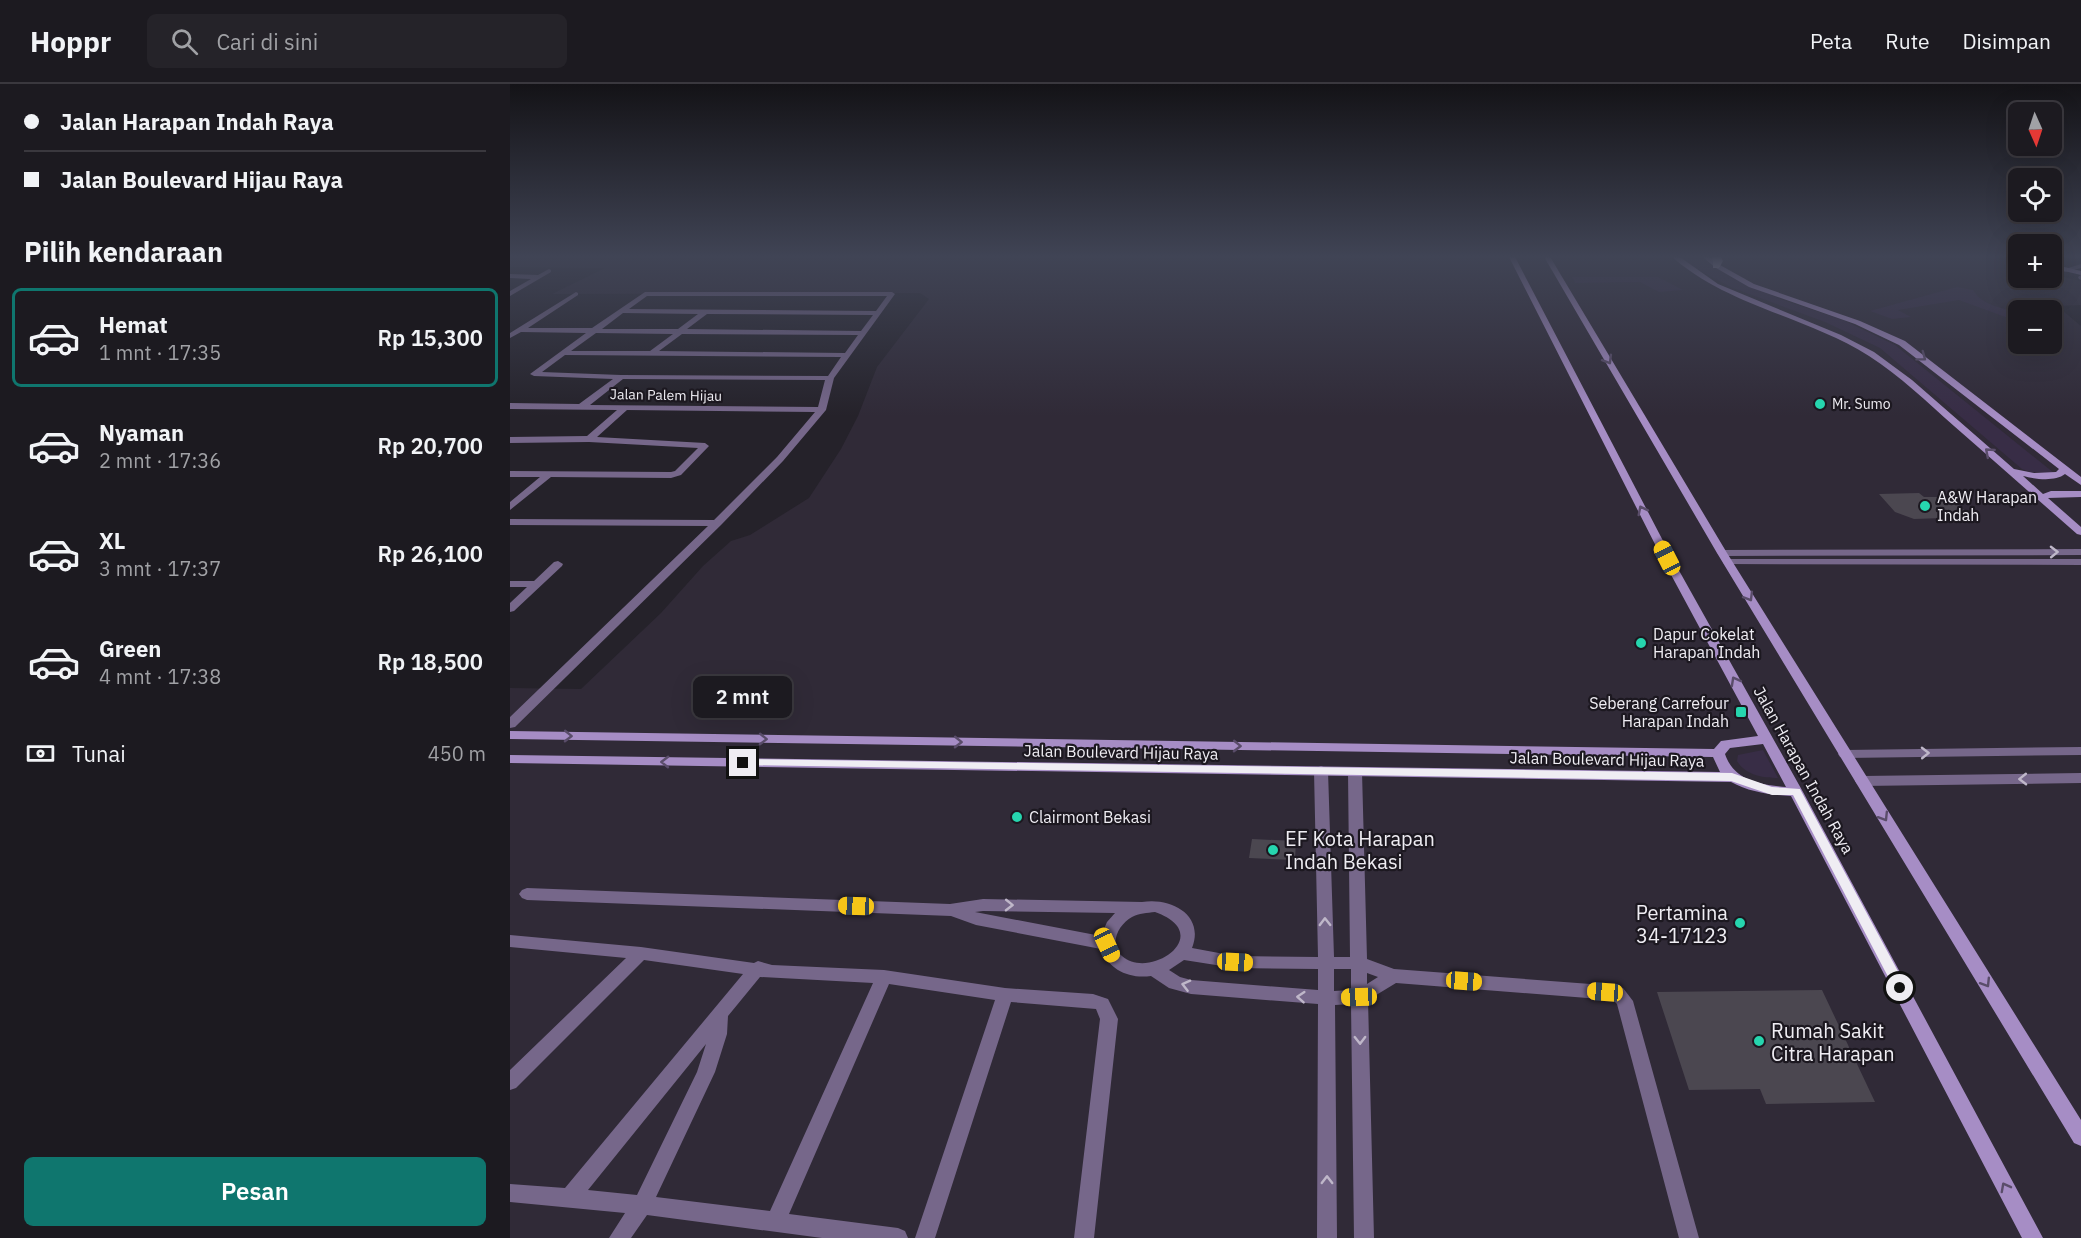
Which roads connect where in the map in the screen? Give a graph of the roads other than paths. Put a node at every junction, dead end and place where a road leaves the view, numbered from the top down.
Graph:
1 (553, 309) edge
2 (626, 309) edge
3 (880, 309) edge
4 (1539, 309) edge
5 (1578, 309) edge
6 (1772, 309) edge
7 (1818, 309) edge
8 (622, 311) junction
9 (705, 312) junction
10 (877, 313) junction
11 (510, 324) edge
12 (529, 324) junction
13 (519, 330) junction
14 (593, 331) junction
15 (678, 332) junction
16 (863, 333) junction
17 (510, 336) edge
18 (562, 353) junction
19 (651, 354) junction
20 (845, 355) junction
21 (621, 377) junction
22 (830, 378) junction
23 (510, 406) edge
24 (581, 408) junction
25 (624, 408) junction
26 (822, 410) junction
27 (510, 440) edge
28 (589, 440) junction
29 (2064, 469) junction
30 (2009, 470) junction
31 (510, 474) edge
32 (548, 475) junction
33 (2081, 482) edge
34 (2081, 494) edge
35 (2041, 498) junction
36 (510, 507) edge
37 (510, 522) edge
38 (717, 524) junction
39 (2081, 532) edge
40 (2081, 552) edge
41 (1725, 557) junction
42 (2081, 562) edge
43 (558, 564) dead end
44 (510, 584) edge
45 (537, 584) junction
46 (510, 609) edge
47 (510, 724) edge
48 (510, 735) edge
49 (707, 738) junction
50 (732, 739) junction
51 (1767, 739) junction
52 (1370, 748) junction
53 (2081, 751) edge
54 (1718, 753) junction
55 (1845, 754) junction
56 (510, 759) edge
57 (694, 762) junction
58 (720, 762) junction
59 (1321, 771) junction
60 (1362, 772) junction
61 (1732, 777) junction
62 (2081, 778) edge
63 (1862, 781) junction
64 (1796, 792) junction
65 (527, 894) dead end
66 (1140, 907) junction
67 (950, 910) junction
68 (510, 941) edge
69 (1108, 944) junction
70 (641, 953) junction
71 (1183, 953) junction
72 (1358, 963) junction
73 (1326, 964) junction
74 (758, 968) junction
75 (1154, 969) junction
76 (1394, 976) junction
77 (884, 977) junction
78 (1005, 995) junction
79 (1359, 997) junction
80 (1326, 998) junction
81 (720, 1015) junction
82 (510, 1082) edge
83 (2081, 1137) edge
84 (510, 1193) edge
85 (570, 1197) junction
86 (643, 1204) junction
87 (775, 1223) junction
88 (811, 1233) edge
89 (619, 1238) edge
90 (898, 1238) edge
91 (925, 1238) edge
92 (1084, 1238) edge
93 (1327, 1238) edge
94 (1364, 1238) edge
95 (1689, 1238) edge
96 (2033, 1238) edge

1 - 12 street
2 - 8 street
3 - 10 street
51 -> 4 street, Jalan Harapan Indah Raya
5 -> 41 street
30 -> 6 street
7 -> 29 street
8 - 9 street
8 - 14 street
9 - 10 street
9 - 15 street
10 - 16 street
11 - 12 street
12 - 13 street
13 - 14 street
13 - 17 street
14 - 15 street
14 - 18 street
15 - 16 street
15 - 19 street
16 - 20 street
18 - 19 street
18 - 21 street
19 - 20 street
20 - 22 street
21 - 22 street
21 - 24 street
22 - 26 street
23 - 24 street, Jalan Palem Hijau
24 - 25 street, Jalan Palem Hijau
25 - 26 street, Jalan Palem Hijau
25 - 28 street
26 - 38 street
27 - 28 street
28 - 32 street
29 - 30 street
29 - 33 street
30 - 35 street
31 - 32 street
32 - 36 street
34 - 35 street
35 - 39 street
37 - 38 street
38 - 47 street
41 -> 40 street
41 - 42 street
41 -> 55 street
43 - 45 street
44 - 45 street
45 - 46 street
48 -> 49 street, Jalan Boulevard Hijau Raya
49 - 50 street, Jalan Boulevard Hijau Raya
49 - 57 street
50 -> 52 street, Jalan Boulevard Hijau Raya
50 - 58 street
51 - 54 street
51 - 64 street, Jalan Harapan Indah Raya
52 - 54 street, Jalan Boulevard Hijau Raya
52 - 60 street
55 -> 53 street
54 - 61 street
55 - 63 street
57 -> 56 street, Jalan Boulevard Hijau Raya
57 - 58 street, Jalan Boulevard Hijau Raya
58 - 59 street, Jalan Boulevard Hijau Raya
59 - 60 street, Jalan Boulevard Hijau Raya
73 -> 59 street
60 - 61 street, Jalan Boulevard Hijau Raya
60 - 72 street
61 - 64 street, Jalan Boulevard Hijau Raya
62 -> 63 street
63 -> 83 street
96 -> 64 street, Jalan Harapan Indah Raya
65 - 67 street
67 -> 66 street
66 - 69 street
66 - 71 street
67 - 69 street
68 - 70 street
69 - 75 street
70 - 74 street
70 - 82 street
71 - 73 street
71 - 75 street
72 - 73 street
72 - 76 street
72 - 79 street
73 - 80 street
74 - 77 street
74 - 81 street
80 -> 75 street
76 - 79 street
76 - 95 street
77 - 78 street
77 - 87 street
78 - 91 street
78 - 92 street
79 - 80 street
79 -> 94 street
93 -> 80 street
81 - 85 street
81 - 86 street
84 - 85 street
85 - 86 street
86 - 87 street
86 - 89 street
87 - 88 street
88 - 90 street

